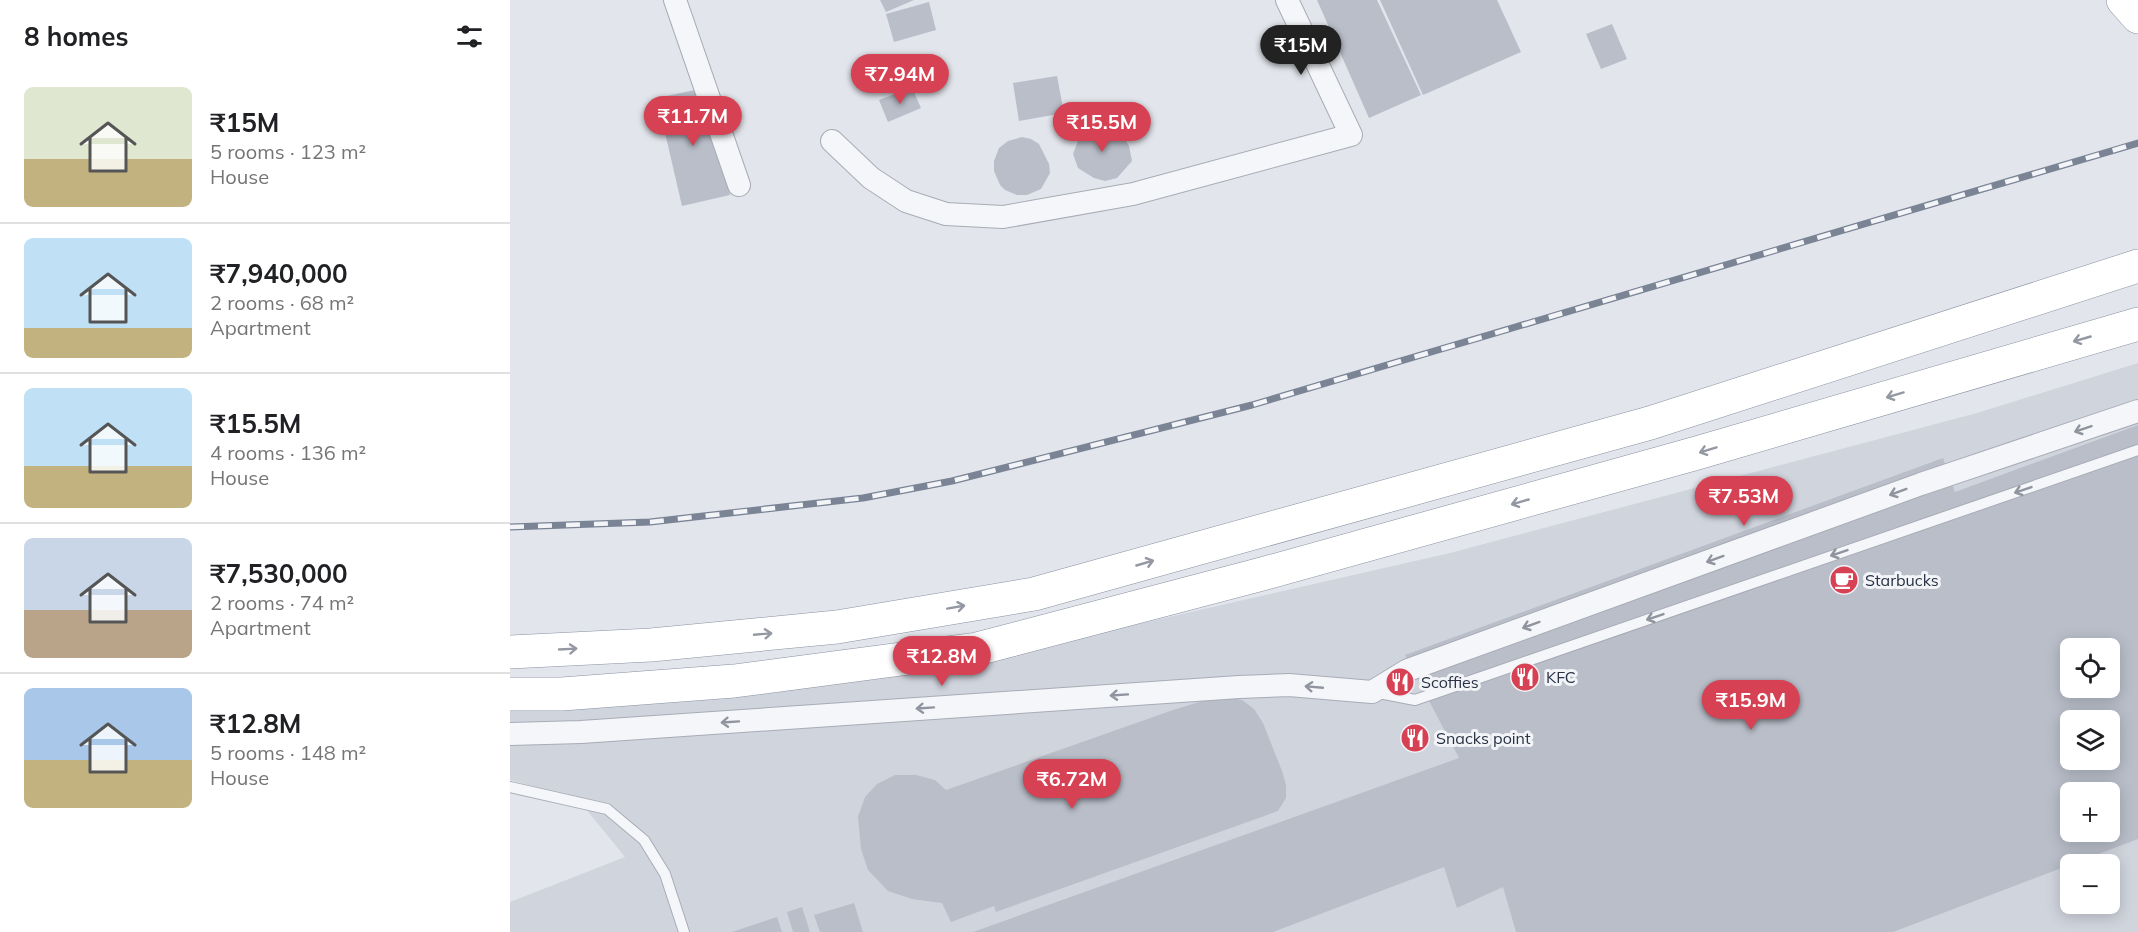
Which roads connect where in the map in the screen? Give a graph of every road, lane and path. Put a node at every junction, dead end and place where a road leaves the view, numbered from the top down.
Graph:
1 (675, 0) edge
2 (1287, 0) edge
3 (2123, 0) edge
4 (2138, 17) edge
5 (832, 141) dead end
6 (739, 184) dead end
7 (2138, 266) edge
8 (2138, 324) edge
9 (2138, 411) edge
10 (2138, 450) edge
11 (510, 652) edge
12 (1372, 692) junction
13 (510, 694) edge
14 (510, 734) edge
15 (510, 787) edge
16 (684, 932) edge

1 - 6 street
2 - 5 street
3 - 4 highway
11 -> 7 highway
8 -> 13 highway
9 -> 12 street
10 -> 12 lane
12 -> 14 street
15 - 16 lane

